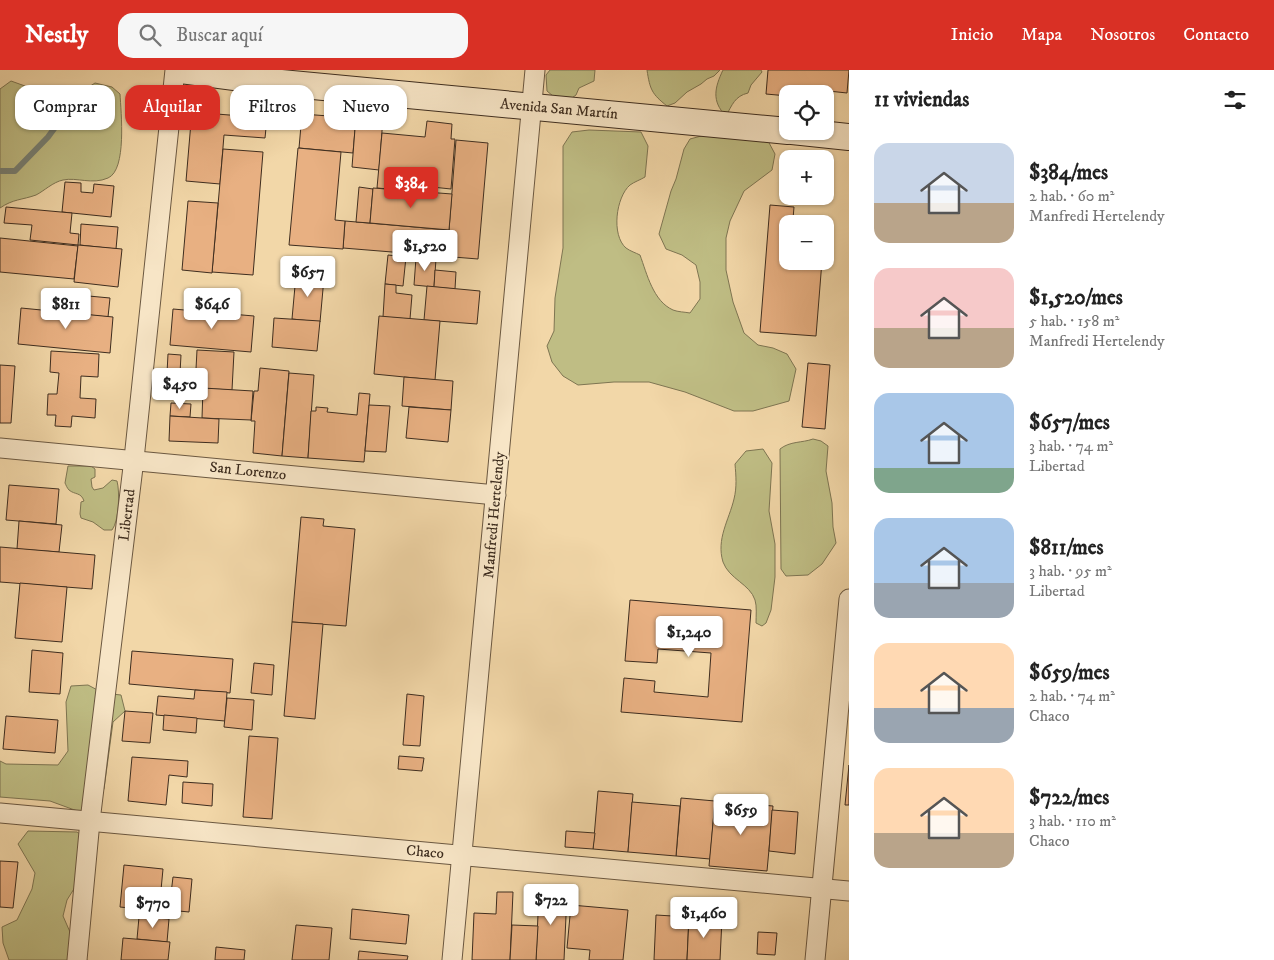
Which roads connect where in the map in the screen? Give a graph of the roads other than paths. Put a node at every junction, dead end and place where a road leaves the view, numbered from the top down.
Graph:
1 (175, 70) edge
2 (181, 70) edge
3 (535, 70) edge
4 (532, 106) junction
5 (779, 130) edge
6 (834, 135) edge
7 (849, 137) edge
8 (0, 448) edge
9 (134, 460) junction
10 (496, 495) junction
11 (849, 599) edge
12 (0, 812) edge
13 (90, 821) junction
14 (462, 855) junction
15 (822, 889) junction
16 (849, 891) edge
17 (77, 960) edge
18 (452, 960) edge
19 (815, 960) edge

1 - 9 street, Libertad
2 - 4 main road, Avenida San Martín
3 - 4 street, Manfredi Hertelendy
4 - 5 main road, Avenida San Martín
4 - 10 street, Manfredi Hertelendy
6 - 7 main road
8 - 9 street, San Lorenzo
9 - 10 street, San Lorenzo
9 - 13 street, Libertad
10 - 14 street, Manfredi Hertelendy
11 - 15 street
12 - 13 street, Chaco
13 - 14 street, Chaco
13 - 17 street, Libertad
14 - 15 street, Chaco
14 - 18 street, Manfredi Hertelendy
15 - 16 street, Chaco
15 - 19 street

